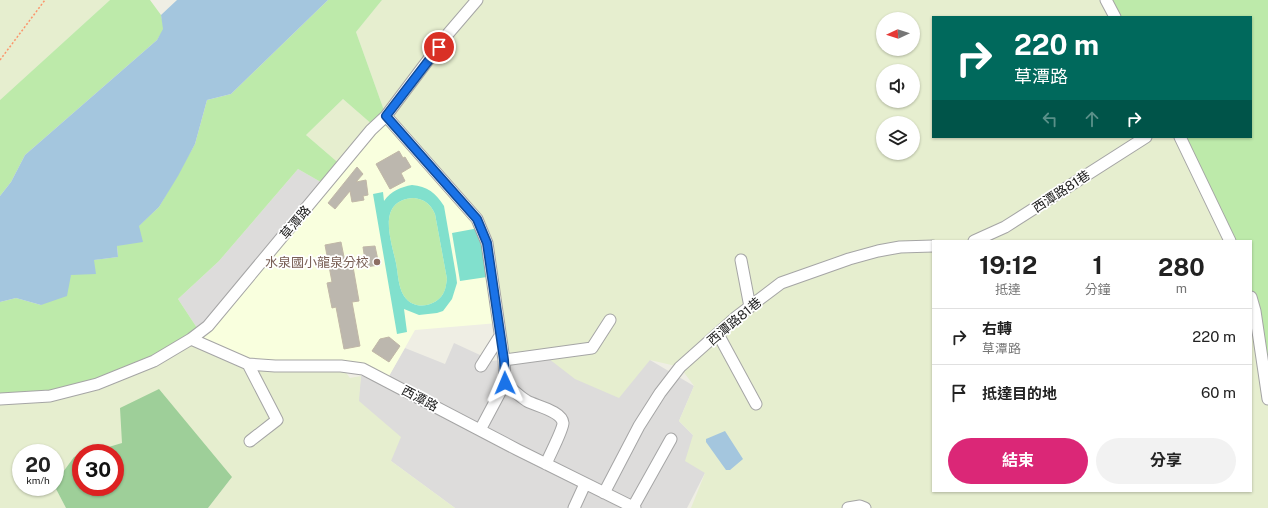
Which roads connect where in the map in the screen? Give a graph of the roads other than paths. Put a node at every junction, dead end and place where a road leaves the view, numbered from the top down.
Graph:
1 (477, 0) edge
2 (1106, 0) edge
3 (1114, 16) edge
4 (386, 116) junction
5 (1144, 138) edge
6 (1180, 138) edge
7 (976, 240) edge
8 (1230, 240) edge
9 (932, 246) edge
10 (741, 260) dead end
11 (1252, 300) edge
12 (750, 307) junction
13 (610, 320) dead end
14 (718, 334) junction
15 (500, 336) junction
16 (191, 339) junction
17 (504, 360) junction
18 (248, 364) junction
19 (481, 366) dead end
20 (505, 383) junction
21 (0, 399) edge
22 (1268, 399) edge
23 (756, 404) dead end
24 (480, 430) junction
25 (671, 439) dead end
26 (250, 441) dead end
27 (546, 464) junction
28 (585, 484) junction
29 (604, 494) junction
30 (574, 508) edge
31 (634, 508) edge
32 (848, 508) edge
33 (865, 508) edge

1 - 4 street, 草潭路
2 - 3 street
4 - 15 street
4 - 16 street, 草潭路
5 - 7 street, 西潭路81巷
6 - 8 street
9 - 12 street, 西潭路81巷
10 - 12 street
11 - 22 street
12 - 14 street, 西潭路81巷
13 - 17 street
14 - 23 street
14 - 29 street, 西潭路81巷
15 - 17 street
15 - 19 street
16 - 18 street, 西潭路
16 - 21 street, 草潭路
17 - 20 street
18 - 24 street, 西潭路
18 - 26 street
20 - 24 street
20 - 27 street
24 - 27 street, 西潭路
25 - 31 street
27 - 28 street, 西潭路
28 - 29 street, 西潭路
28 - 30 street
29 - 31 street, 西潭路
32 - 33 street

